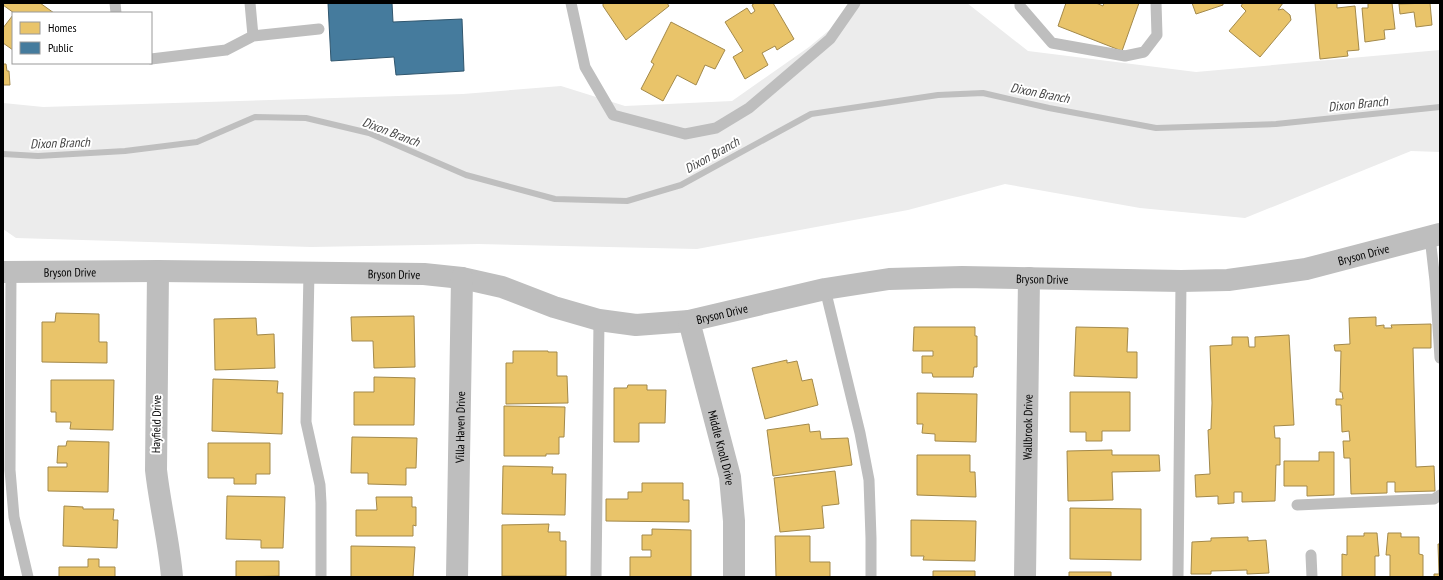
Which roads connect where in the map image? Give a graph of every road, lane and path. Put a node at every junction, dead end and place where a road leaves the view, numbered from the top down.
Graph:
1 (250, 3) edge
2 (571, 3) edge
3 (855, 3) edge
4 (1020, 3) edge
5 (1156, 3) edge
6 (319, 29) dead end
7 (253, 36) junction
8 (152, 59) edge
9 (1435, 235) edge
10 (7, 271) edge
11 (158, 271) junction
12 (309, 272) junction
13 (462, 278) junction
14 (1029, 278) junction
15 (1181, 281) junction
16 (825, 289) junction
17 (599, 320) junction
18 (689, 321) junction
19 (1440, 358) edge
20 (1440, 495) edge
21 (1297, 505) dead end
22 (1312, 555) dead end
23 (28, 577) edge
24 (172, 577) edge
25 (321, 577) edge
26 (457, 577) edge
27 (596, 577) edge
28 (734, 577) edge
29 (871, 577) edge
30 (1025, 577) edge
31 (1178, 577) edge
32 (1312, 577) edge

1 - 7 lane
2 - 3 lane
4 - 5 lane
6 - 7 lane
7 - 8 lane
9 - 15 street, Bryson Drive
9 - 19 lane
10 - 11 street, Bryson Drive
10 - 23 lane
11 - 12 street, Bryson Drive
11 - 24 street, Hayfield Drive
12 - 13 street, Bryson Drive
12 - 25 lane
13 - 17 street, Bryson Drive
13 - 26 street, Villa Haven Drive
14 - 15 street, Bryson Drive
14 - 16 street, Bryson Drive
14 - 30 street, Wallbrook Drive
15 - 31 lane
16 - 18 street, Bryson Drive
16 - 29 lane
17 - 18 street, Bryson Drive
17 - 27 lane
18 - 28 street, Middle Knoll Drive
20 - 21 lane
22 - 32 lane

